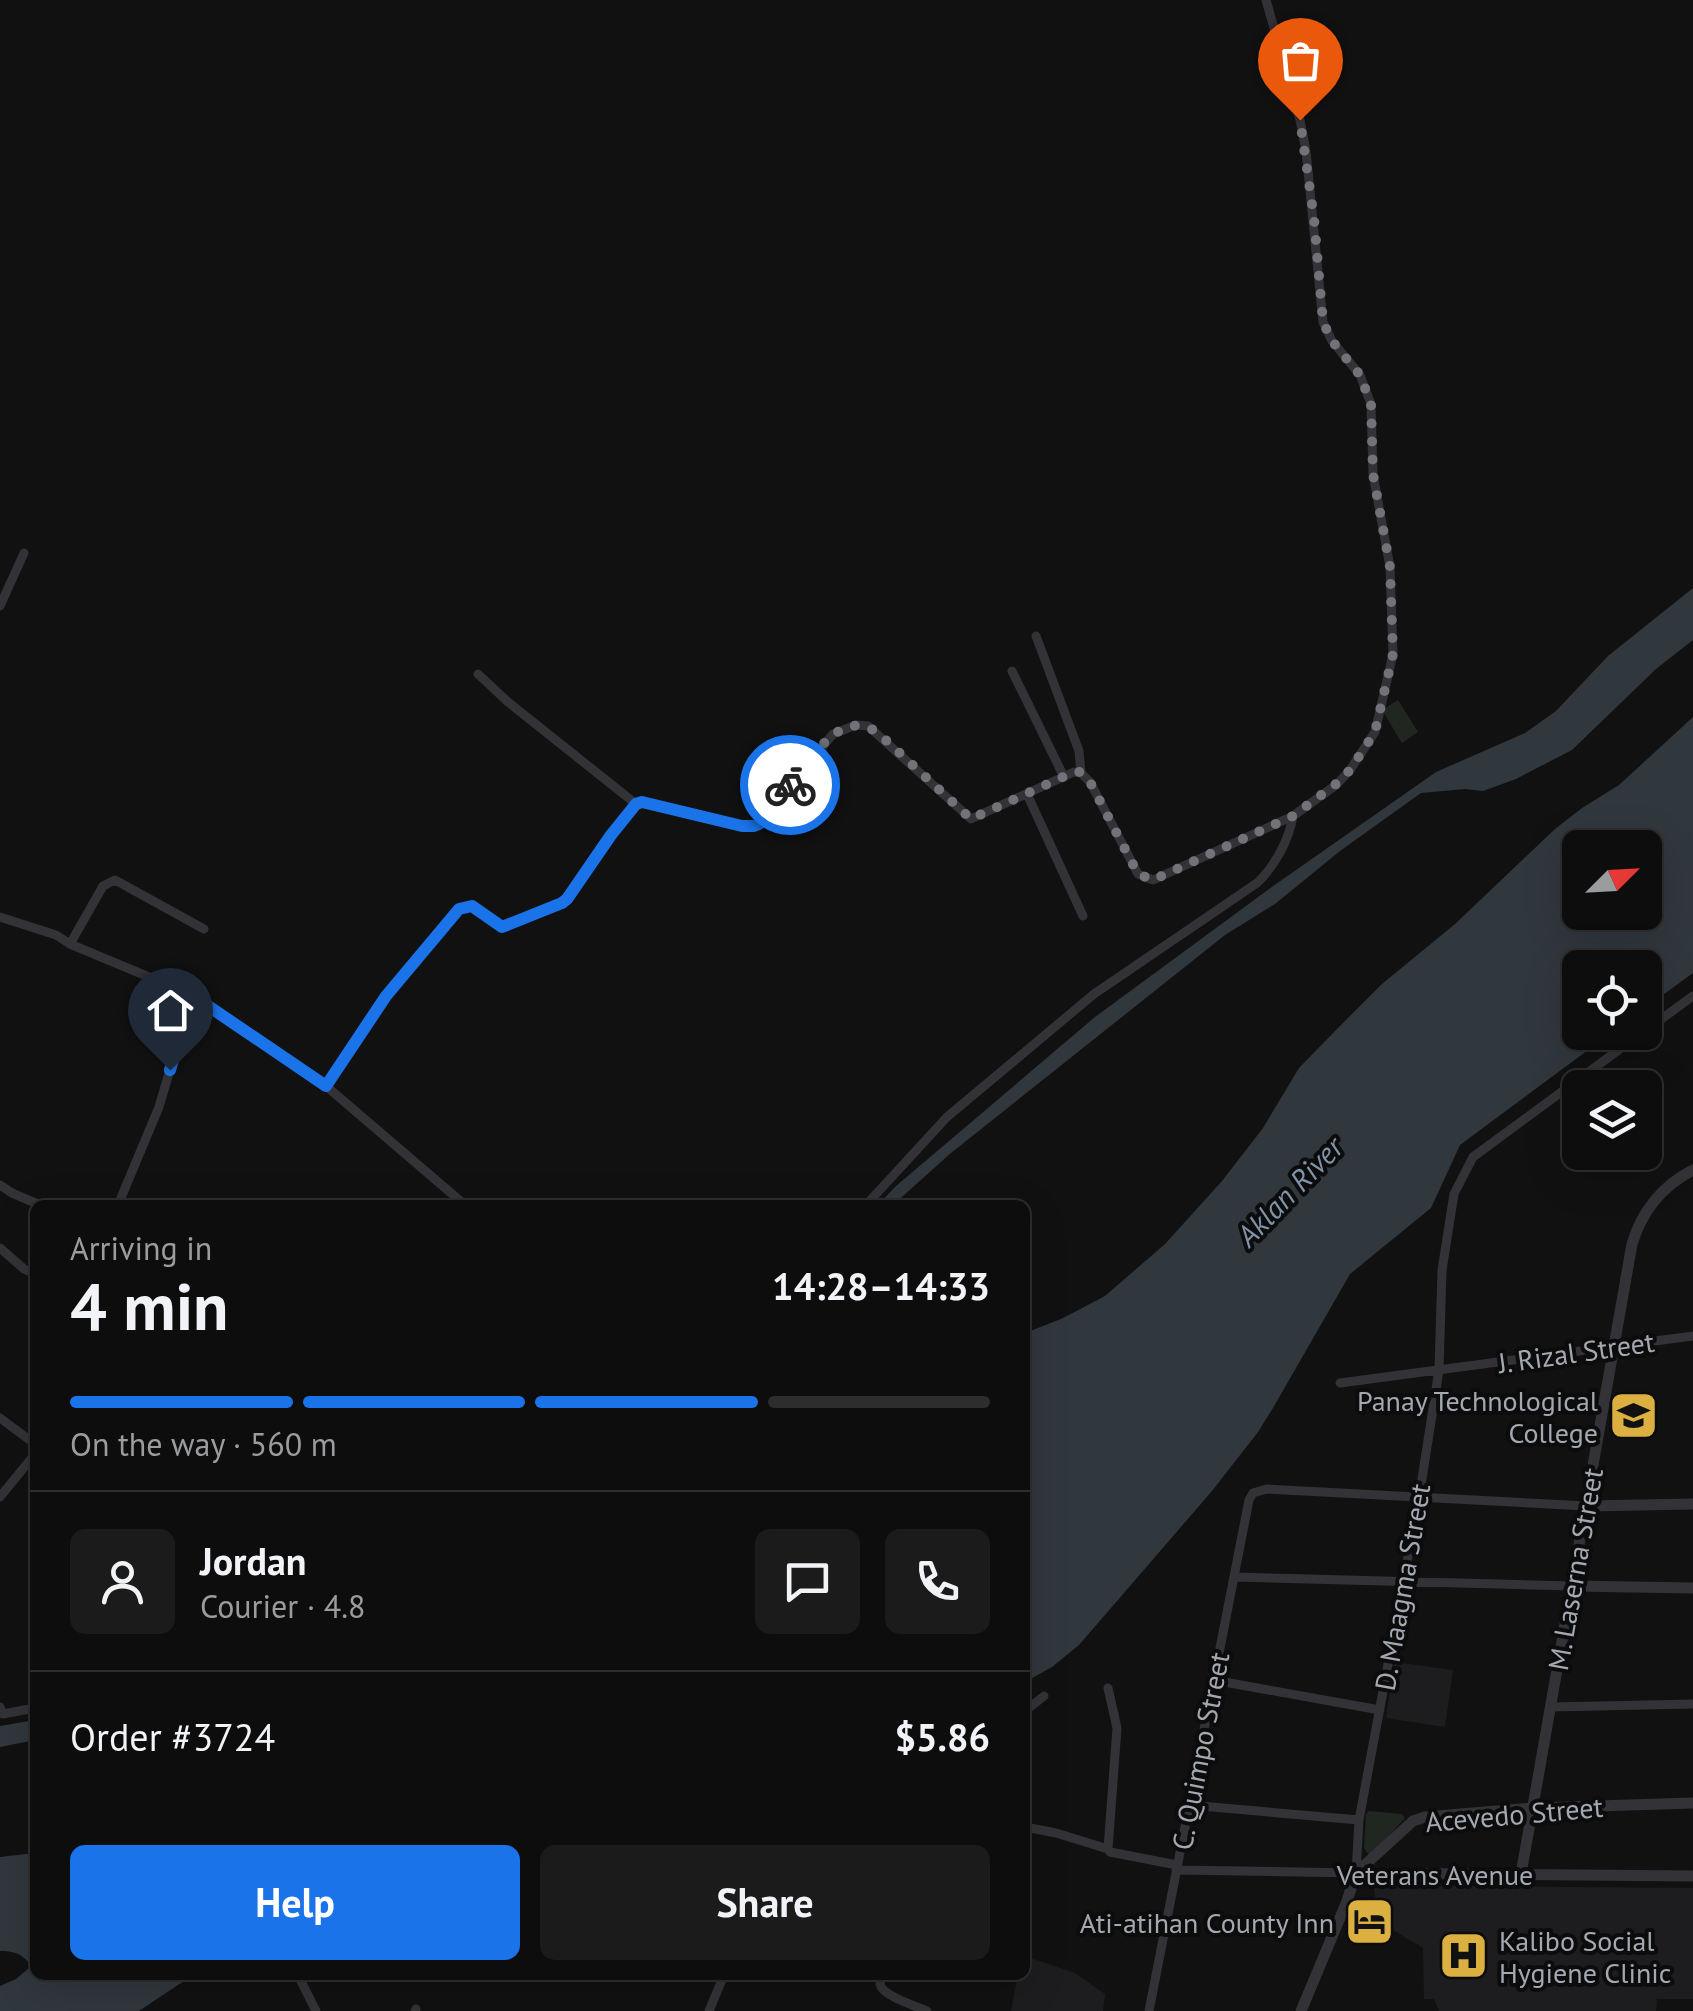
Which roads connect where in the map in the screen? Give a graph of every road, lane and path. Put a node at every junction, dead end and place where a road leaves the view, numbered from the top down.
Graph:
1 (1266, 0) edge
2 (24, 553) dead end
3 (0, 606) edge
4 (1036, 636) dead end
5 (1012, 671) dead end
6 (478, 674) dead end
7 (1081, 772) junction
8 (1064, 776) junction
9 (1026, 794) junction
10 (636, 804) junction
11 (1293, 816) junction
12 (1083, 916) dead end
13 (0, 917) edge
14 (204, 928) dead end
15 (70, 944) junction
16 (192, 995) junction
17 (1693, 996) edge
18 (1662, 1019) edge
19 (1619, 1050) edge
20 (326, 1086) junction
21 (1693, 1170) edge
22 (0, 1185) edge
23 (120, 1200) edge
24 (459, 1200) edge
25 (871, 1200) edge
26 (30, 1201) edge
27 (0, 1248) edge
28 (30, 1272) edge
29 (1693, 1336) edge
30 (1614, 1346) junction
31 (1440, 1370) junction
32 (1340, 1383) dead end
33 (0, 1418) edge
34 (30, 1440) edge
35 (30, 1460) edge
36 (0, 1497) edge
37 (1419, 1498) junction
38 (1693, 1504) edge
39 (1587, 1506) junction
40 (1234, 1578) junction
41 (1404, 1582) junction
42 (1572, 1586) junction
43 (1693, 1588) edge
44 (1214, 1680) junction
45 (1108, 1688) dead end
46 (1044, 1696) dead end
47 (1693, 1704) edge
48 (0, 1707) edge
49 (1030, 1707) edge
50 (1551, 1707) junction
51 (30, 1709) edge
52 (1380, 1710) junction
53 (1693, 1803) edge
54 (1189, 1805) junction
55 (1533, 1808) junction
56 (1359, 1820) junction
57 (1030, 1828) edge
58 (1108, 1849) junction
59 (1177, 1868) junction
60 (1356, 1874) junction
61 (1521, 1874) junction
62 (1693, 1876) edge
63 (300, 1980) edge
64 (722, 1980) edge
65 (880, 1980) edge
66 (316, 2011) edge
67 (709, 2011) edge
68 (927, 2011) edge
69 (1149, 2011) edge
70 (1301, 2011) edge

1 - 11 street
2 - 3 street
4 - 7 street
5 - 8 street
6 - 10 street
7 - 8 street
7 - 11 street
8 - 9 street
9 - 10 street
9 - 12 street
10 - 20 street
11 - 25 street
13 - 15 street
14 - 15 street
15 - 16 street
16 - 20 street
16 - 23 street
17 - 18 street
19 - 31 street, D. Maagma Street
20 - 24 street
21 - 30 street, M. Laserna Street
22 - 26 street
27 - 28 street
29 - 30 street, J. Rizal Street
30 - 31 street, J. Rizal Street
30 - 39 street, M. Laserna Street
31 - 32 street, J. Rizal Street
31 - 37 street, D. Maagma Street
33 - 34 street
35 - 36 street
37 - 39 street
37 - 40 street, C. Quimpo Street
37 - 41 street, D. Maagma Street
38 - 39 street
39 - 42 street, M. Laserna Street
40 - 41 street
40 - 44 street, C. Quimpo Street
41 - 42 street
41 - 52 street, D. Maagma Street
42 - 43 street
42 - 50 street, M. Laserna Street
44 - 52 street
44 - 54 street, C. Quimpo Street
45 - 58 street
46 - 49 street
47 - 50 street
48 - 51 street
50 - 55 street, M. Laserna Street
52 - 56 street, D. Maagma Street
53 - 55 street, Acevedo Street
54 - 56 street
54 - 59 street, C. Quimpo Street
55 - 60 street, Acevedo Street
55 - 61 street, M. Laserna Street
56 - 60 street, D. Maagma Street
57 - 58 street, Veterans Avenue
58 - 59 street, Veterans Avenue
59 - 60 street, Veterans Avenue
59 - 69 street, C. Quimpo Street
60 - 61 street, Veterans Avenue
60 - 70 street, D. Maagma Street
61 - 62 street, Veterans Avenue
63 - 66 street
64 - 67 street
65 - 68 street

